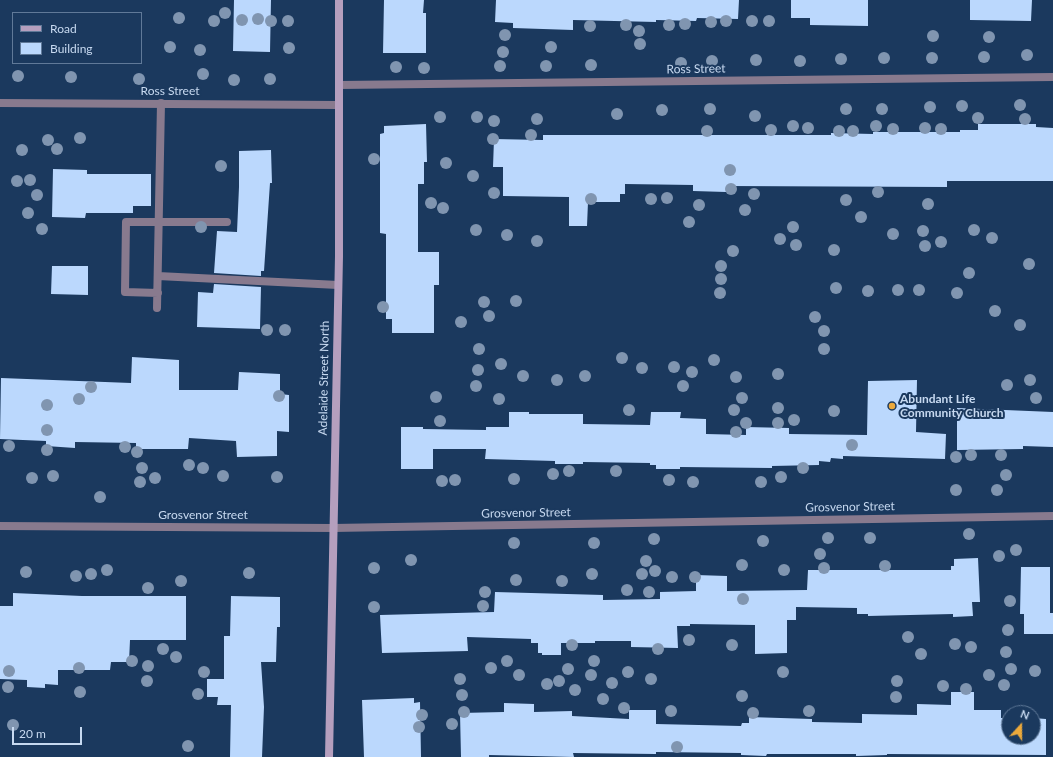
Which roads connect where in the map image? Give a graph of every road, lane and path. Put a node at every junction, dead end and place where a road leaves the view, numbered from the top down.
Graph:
1 (339, 0) edge
2 (1053, 77) edge
3 (339, 85) junction
4 (0, 103) edge
5 (161, 103) junction
6 (339, 105) junction
7 (159, 221) junction
8 (227, 222) dead end
9 (158, 276) junction
10 (338, 285) junction
11 (158, 293) junction
12 (158, 308) dead end
13 (1053, 516) edge
14 (0, 526) edge
15 (333, 528) junction
16 (329, 757) edge

1 - 3 main road, Adelaide Street North
2 - 3 street, Ross Street
3 - 6 main road, Adelaide Street North
4 - 5 street, Ross Street
5 - 6 street, Ross Street
5 - 7 street
6 - 10 main road, Adelaide Street North
7 - 8 street
7 - 9 street
7 - 11 street
9 - 10 street
9 - 11 street
10 - 15 main road, Adelaide Street North
11 - 12 street
13 - 15 street, Grosvenor Street
14 - 15 street, Grosvenor Street
15 - 16 main road, Adelaide Street North

